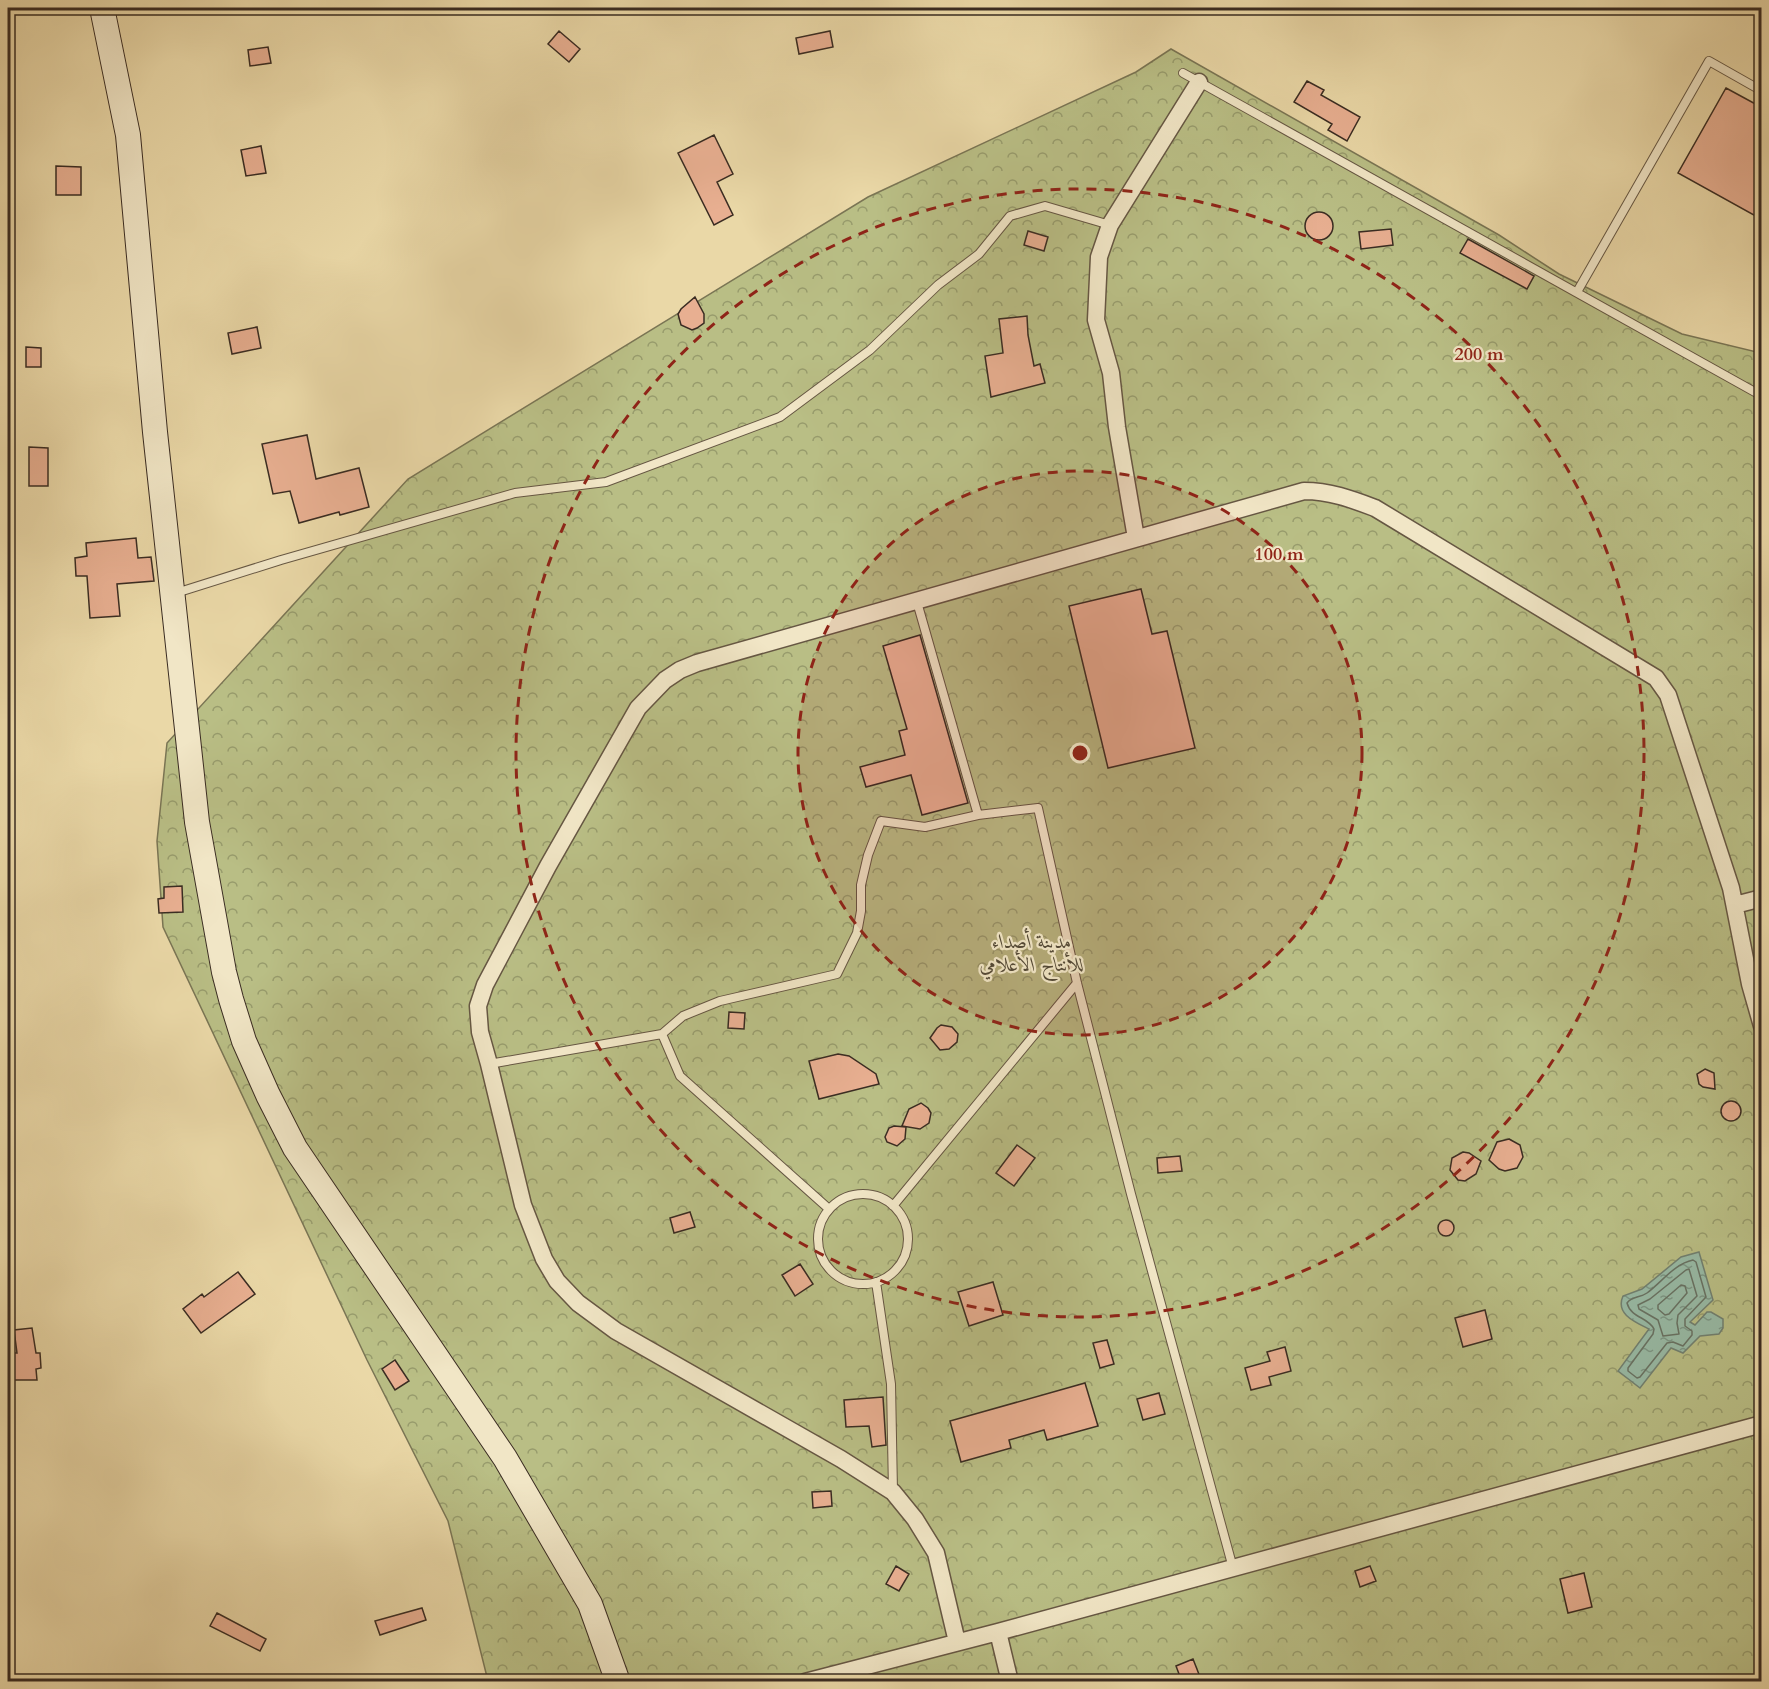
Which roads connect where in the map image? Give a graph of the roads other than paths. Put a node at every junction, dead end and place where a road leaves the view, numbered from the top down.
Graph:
1 (102, 8) edge
2 (1183, 73) dead end
3 (1199, 82) junction
4 (1761, 91) edge
5 (1110, 225) junction
6 (1577, 292) junction
7 (1761, 396) edge
8 (1136, 538) junction
9 (172, 594) junction
10 (917, 602) junction
11 (978, 814) junction
12 (1761, 897) edge
13 (1735, 905) junction
14 (1077, 983) junction
15 (1761, 1026) edge
16 (662, 1034) junction
17 (489, 1064) junction
18 (893, 1206) junction
19 (829, 1209) junction
20 (876, 1282) junction
21 (1761, 1424) edge
22 (893, 1492) junction
23 (1233, 1568) junction
24 (998, 1632) junction
25 (957, 1642) junction
26 (618, 1682) edge
27 (805, 1682) edge
28 (1010, 1682) edge

1 - 9 main road
2 - 3 lane
3 - 5 street
3 - 6 lane
4 - 6 lane
5 - 8 street
5 - 9 lane
6 - 7 lane
8 - 10 street
8 - 13 street
9 - 26 main road
10 - 11 lane
10 - 17 street
11 - 14 lane
11 - 16 lane
12 - 13 street
13 - 15 street
14 - 18 lane
14 - 23 lane
16 - 17 lane
16 - 19 lane
17 - 22 street
18 - 19 lane
18 - 20 lane
19 - 20 lane
20 - 22 lane
21 - 23 street
22 - 25 street
23 - 24 street
24 - 25 street
24 - 28 street
25 - 27 street

